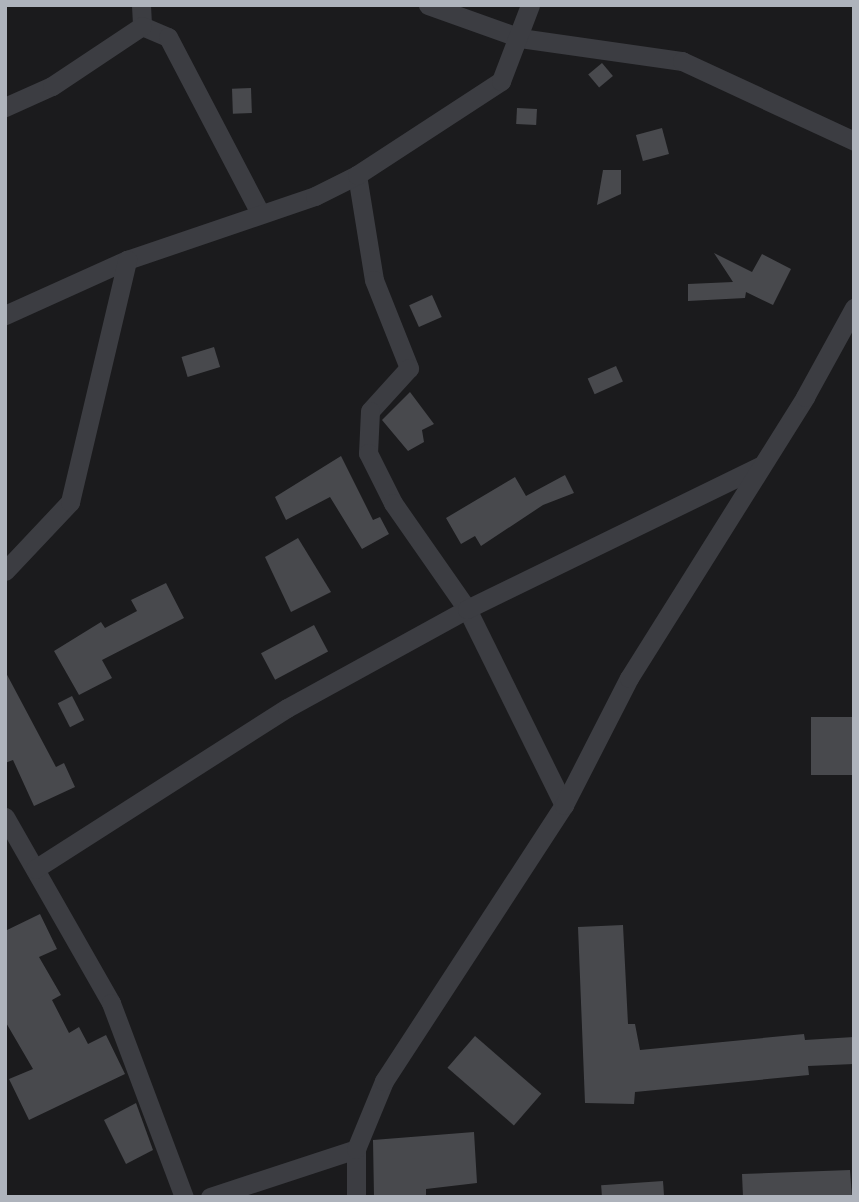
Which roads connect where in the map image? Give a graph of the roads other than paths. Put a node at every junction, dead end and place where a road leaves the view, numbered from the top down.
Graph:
1 (141, 5) edge
2 (428, 5) edge
3 (530, 5) edge
4 (142, 26) junction
5 (520, 38) junction
6 (5, 107) edge
7 (854, 141) edge
8 (357, 175) junction
9 (260, 213) junction
10 (127, 260) junction
11 (854, 308) edge
12 (5, 315) edge
13 (760, 466) junction
14 (5, 571) edge
15 (467, 609) junction
16 (564, 806) junction
17 (5, 817) edge
18 (35, 869) junction
19 (356, 1149) junction
20 (184, 1197) edge
21 (210, 1197) edge
22 (356, 1197) edge

1 - 4 street
2 - 5 street
3 - 5 street
4 - 6 street
4 - 9 street
5 - 7 street
5 - 8 street
8 - 9 street
8 - 15 street
9 - 10 street
10 - 12 street
10 - 14 street
11 - 13 street
13 - 15 street
13 - 16 street
15 - 16 street
15 - 18 street
16 - 19 street
17 - 18 street
18 - 20 street
19 - 21 street
19 - 22 street

